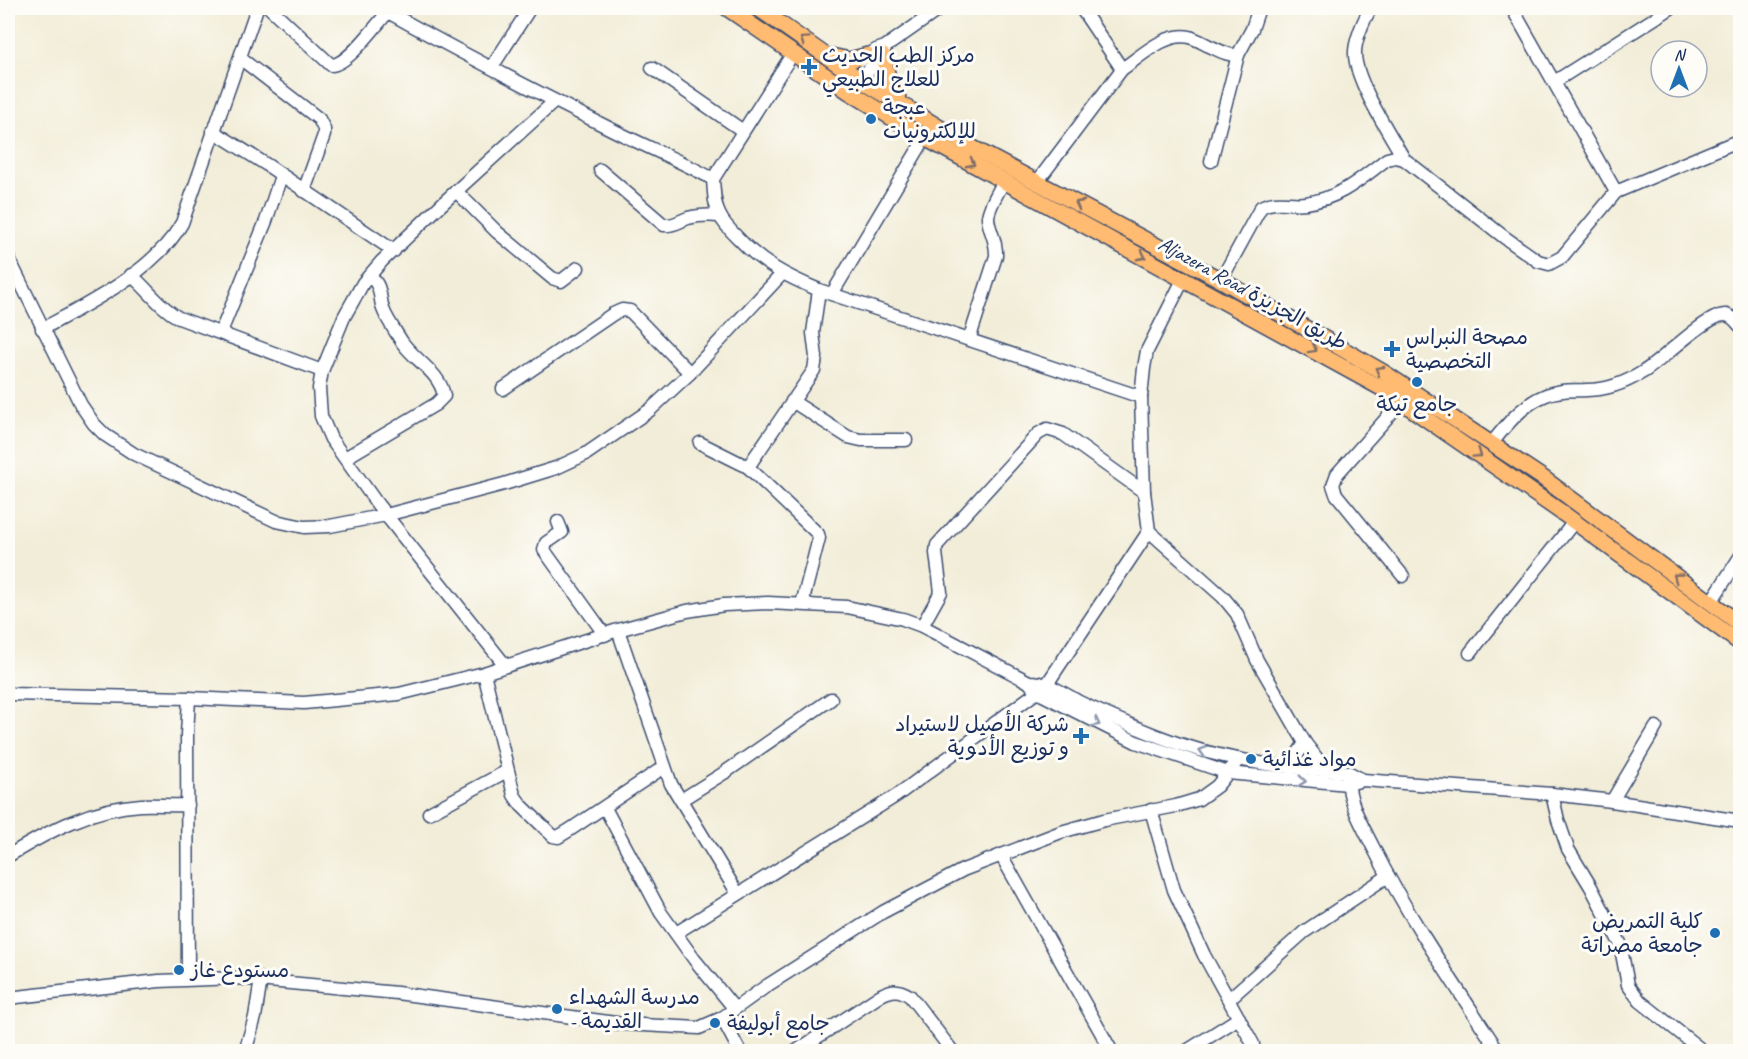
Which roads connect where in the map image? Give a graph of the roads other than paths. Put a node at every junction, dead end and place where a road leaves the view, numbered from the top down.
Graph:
1 (257, 8) edge
2 (270, 8) edge
3 (530, 8) edge
4 (727, 8) edge
5 (758, 8) edge
6 (1081, 8) edge
7 (1259, 8) edge
8 (1371, 8) edge
9 (1512, 8) edge
10 (1671, 8) edge
11 (385, 10) edge
12 (934, 10) edge
13 (792, 53) junction
14 (879, 53) junction
15 (825, 54) junction
16 (1238, 55) junction
17 (240, 58) junction
18 (492, 68) junction
19 (652, 68) dead end
20 (1122, 69) junction
21 (854, 75) junction
22 (1554, 82) junction
23 (843, 87) junction
24 (555, 101) junction
25 (901, 105) junction
26 (213, 130) junction
27 (743, 130) junction
28 (925, 138) junction
29 (1740, 140) edge
30 (1404, 159) junction
31 (1211, 161) dead end
32 (600, 170) dead end
33 (281, 176) junction
34 (713, 179) junction
35 (1004, 181) junction
36 (1037, 182) junction
37 (304, 191) junction
38 (456, 191) junction
39 (1616, 192) junction
40 (720, 216) junction
41 (394, 251) junction
42 (8, 257) edge
43 (578, 268) dead end
44 (782, 274) junction
45 (131, 275) junction
46 (370, 275) junction
47 (1184, 278) junction
48 (1221, 280) junction
49 (819, 290) junction
50 (832, 294) junction
51 (1740, 326) edge
52 (42, 329) junction
53 (221, 332) junction
54 (969, 340) junction
55 (322, 371) junction
56 (690, 373) junction
57 (503, 388) dead end
58 (1141, 397) junction
59 (792, 401) junction
60 (1402, 401) junction
61 (906, 440) dead end
62 (700, 443) dead end
63 (1492, 443) junction
64 (345, 458) junction
65 (748, 466) junction
66 (1144, 492) junction
67 (386, 516) junction
68 (558, 522) dead end
69 (1574, 522) junction
70 (1149, 531) junction
71 (1740, 557) edge
72 (1403, 576) dead end
73 (1711, 603) junction
74 (802, 604) junction
75 (1740, 624) edge
76 (922, 626) junction
77 (618, 630) junction
78 (605, 635) junction
79 (1740, 644) edge
80 (1470, 653) dead end
81 (505, 665) junction
82 (483, 673) junction
83 (1042, 688) junction
84 (8, 694) edge
85 (189, 698) junction
86 (831, 699) dead end
87 (1656, 727) dead end
88 (1305, 743) junction
89 (1238, 760) junction
90 (664, 767) junction
91 (1290, 767) junction
92 (1326, 770) junction
93 (507, 771) junction
94 (1228, 773) junction
95 (1348, 778) junction
96 (1552, 794) junction
97 (681, 800) junction
98 (1612, 801) junction
99 (188, 805) junction
100 (604, 808) junction
101 (1151, 810) junction
102 (429, 813) dead end
103 (1740, 820) edge
104 (1001, 855) junction
105 (8, 856) edge
106 (1388, 876) junction
107 (738, 894) junction
108 (676, 933) junction
109 (188, 978) junction
110 (261, 979) junction
111 (8, 998) edge
112 (1229, 999) junction
113 (734, 1008) junction
114 (722, 1018) junction
115 (1239, 1018) junction
116 (1253, 1044) dead end
117 (245, 1052) edge
118 (740, 1052) edge
119 (795, 1052) edge
120 (953, 1052) edge
121 (1112, 1052) edge
122 (1185, 1052) edge
123 (1499, 1052) edge
124 (1704, 1052) edge

1 - 17 street
2 - 11 street
3 - 18 street
4 - 13 main road, Aljazera Road طريق الجزيزة
15 -> 5 main road, Aljazera Road طريق الجزيزة
6 - 20 street
7 - 16 street
8 - 30 street
9 - 22 street
10 - 22 street
11 - 18 street
12 - 14 street
13 - 23 main road, Aljazera Road طريق الجزيزة
13 - 27 street
14 - 15 main road
14 - 21 street
14 - 25 main road
15 - 21 main road, Aljazera Road طريق الجزيزة
16 - 20 street
16 - 31 street
17 - 26 street
17 - 37 street
18 - 24 street
19 - 27 street
20 - 36 street
21 - 23 street
21 - 25 main road, Aljazera Road طريق الجزيزة
22 - 39 street
23 - 28 main road, Aljazera Road طريق الجزيزة
24 - 34 street
24 - 38 street
25 - 36 main road, Aljazera Road طريق الجزيزة
26 - 33 street
26 - 45 street
27 - 34 street
28 -> 35 main road, Aljazera Road طريق الجزيزة
28 - 50 street
29 - 39 street
30 - 39 street
30 - 48 street
32 - 40 street
33 - 37 street
33 - 53 street
34 - 40 street
35 -> 47 main road, Aljazera Road طريق الجزيزة
35 - 54 street
48 -> 36 main road, Aljazera Road طريق الجزيزة
37 - 41 street
38 - 41 street
38 - 43 street
40 - 44 street
41 - 46 street
42 - 52 street
44 - 49 street
44 - 56 street
45 - 52 street
45 - 53 street
46 - 55 street
46 - 64 street
47 - 58 street
47 -> 60 main road, Aljazera Road طريق الجزيزة
63 -> 48 main road, Aljazera Road طريق الجزيزة
49 - 50 street
49 - 59 street
50 - 54 street
51 - 63 street
52 - 67 street
53 - 55 street
54 - 58 street
55 - 64 street
56 - 57 street
56 - 67 street
58 - 66 street
59 - 61 street
59 - 65 street
60 -> 69 main road, Aljazera Road طريق الجزيزة
60 - 72 street
62 - 65 street
73 -> 63 main road, Aljazera Road طريق الجزيزة
64 - 67 street
65 - 74 street
66 - 70 street
66 - 76 street
67 - 81 street
68 - 78 street
69 - 79 main road, Aljazera Road طريق الجزيزة
69 - 80 street
70 - 83 street
70 - 88 street
71 - 73 street
73 - 75 main road, Aljazera Road طريق الجزيزة
74 - 76 street
74 - 77 street
76 - 83 street
77 - 78 street
77 - 90 street
78 - 81 street
81 - 82 street
82 - 85 street
82 - 93 street
89 -> 83 street
83 -> 94 street
83 - 107 street
84 - 85 street
85 - 99 street
86 - 97 street
87 - 98 street
88 - 91 street
88 - 92 street
89 - 91 street
89 - 94 street
90 - 97 street
90 - 100 street
91 - 92 street
92 - 95 street
93 - 100 street
93 - 102 street
94 -> 95 street
94 - 101 street
95 - 96 street
95 - 106 street
96 - 98 street
96 - 124 street
97 - 107 street
98 - 103 street
99 - 105 street
99 - 109 street
100 - 108 street
101 - 104 street
101 - 112 street
104 - 113 street
104 - 121 street
106 - 112 street
106 - 123 street
107 - 108 street
108 - 113 street
109 - 110 street
109 - 111 street
110 - 114 street
110 - 117 street
112 - 115 street
113 - 114 street
114 - 118 street
115 - 116 street
115 - 122 street
119 - 120 street

